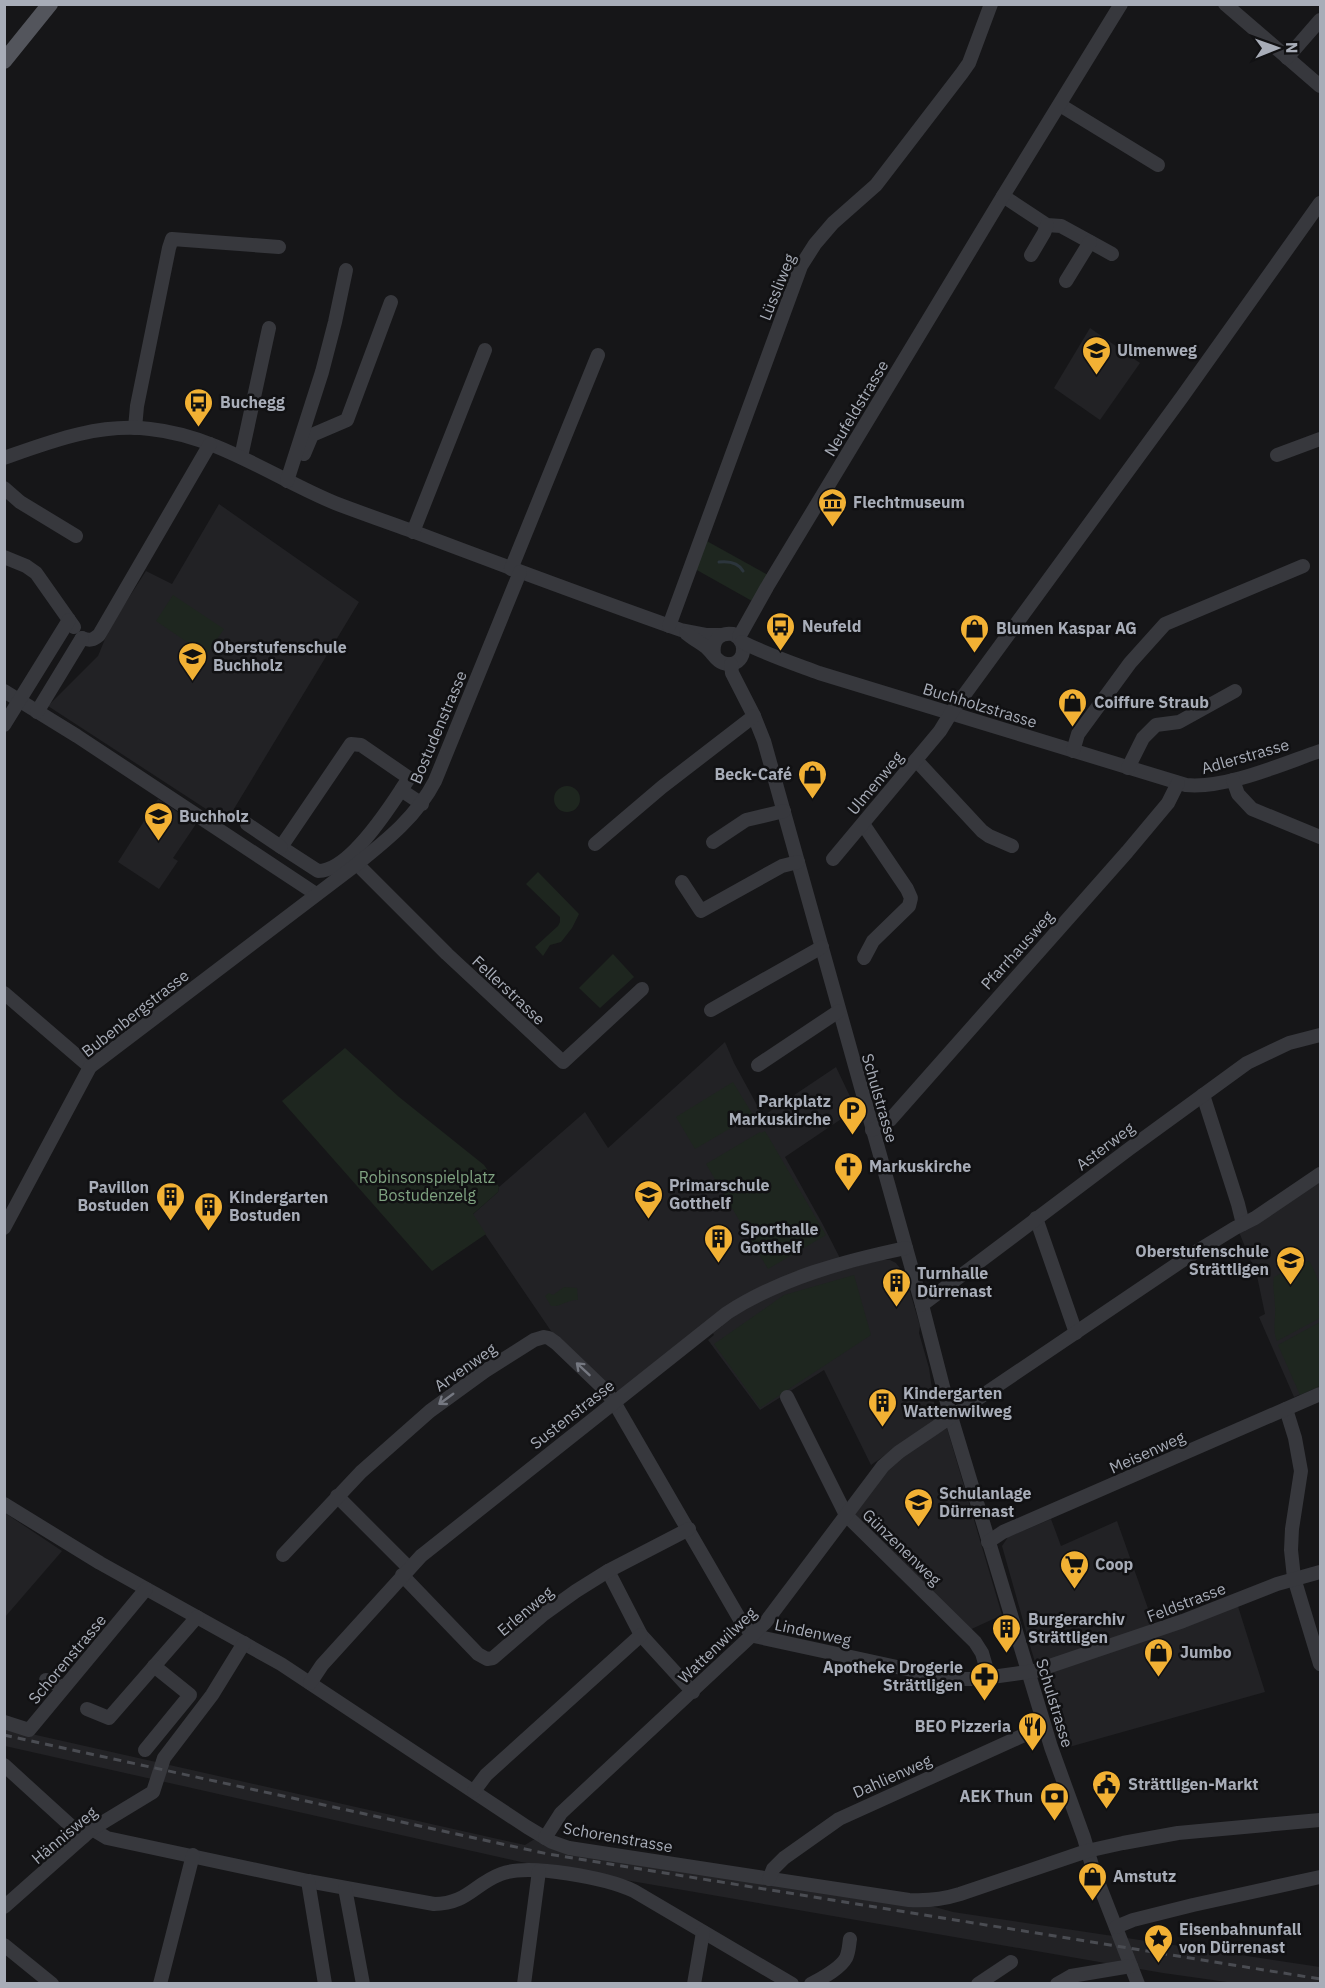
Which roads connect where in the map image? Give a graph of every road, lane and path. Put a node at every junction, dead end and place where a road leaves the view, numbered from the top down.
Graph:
1 (50, 4) edge
2 (991, 4) edge
3 (1121, 4) edge
4 (1225, 4) edge
5 (1320, 20) edge
6 (1287, 58) junction
7 (4, 61) edge
8 (1320, 86) edge
9 (1060, 105) junction
10 (1158, 165) dead end
11 (1003, 196) junction
12 (1320, 203) edge
13 (1047, 225) junction
14 (1090, 242) junction
15 (279, 247) dead end
16 (1112, 254) dead end
17 (1031, 255) dead end
18 (346, 270) dead end
19 (1066, 281) dead end
20 (391, 302) dead end
21 (269, 328) dead end
22 (485, 350) dead end
23 (598, 355) dead end
24 (135, 428) junction
25 (1320, 439) edge
26 (210, 444) junction
27 (1277, 455) dead end
28 (4, 458) edge
29 (241, 458) junction
30 (291, 482) junction
31 (4, 488) edge
32 (413, 532) junction
33 (76, 536) dead end
34 (4, 557) edge
35 (1303, 566) dead end
36 (516, 570) junction
37 (69, 620) junction
38 (675, 628) junction
39 (721, 635) junction
40 (82, 638) junction
41 (741, 640) junction
42 (714, 654) junction
43 (771, 657) junction
44 (736, 661) junction
45 (4, 691) edge
46 (1235, 691) dead end
47 (20, 701) junction
48 (37, 712) junction
49 (951, 713) junction
50 (754, 716) junction
51 (4, 725) edge
52 (1073, 751) junction
53 (1320, 751) edge
54 (916, 760) junction
55 (1128, 768) junction
56 (1233, 780) junction
57 (1178, 783) junction
58 (401, 790) junction
59 (422, 804) junction
60 (784, 811) junction
61 (247, 824) dead end
62 (863, 824) junction
63 (1320, 837) edge
64 (713, 842) dead end
65 (595, 844) dead end
66 (1012, 846) dead end
67 (281, 847) junction
68 (833, 859) dead end
69 (794, 863) junction
70 (357, 864) junction
71 (682, 882) dead end
72 (316, 894) junction
73 (699, 919) dead end
74 (822, 947) junction
75 (864, 958) dead end
76 (642, 989) dead end
77 (4, 993) edge
78 (711, 1010) dead end
79 (839, 1011) junction
80 (1320, 1035) edge
81 (758, 1065) dead end
82 (90, 1067) junction
83 (1203, 1095) junction
84 (872, 1130) junction
85 (1320, 1174) edge
86 (1036, 1218) junction
87 (1243, 1224) junction
88 (4, 1228) edge
89 (906, 1248) junction
90 (922, 1305) junction
91 (1076, 1333) junction
92 (1320, 1394) edge
93 (787, 1397) dead end
94 (614, 1402) junction
95 (1286, 1409) junction
96 (951, 1418) junction
97 (337, 1496) junction
98 (4, 1504) edge
99 (846, 1515) junction
100 (689, 1529) junction
101 (988, 1542) junction
102 (283, 1555) dead end
103 (608, 1571) junction
104 (406, 1572) junction
105 (1320, 1572) edge
106 (1294, 1578) junction
107 (146, 1589) junction
108 (197, 1617) junction
109 (641, 1635) junction
110 (754, 1636) junction
111 (244, 1643) junction
112 (1320, 1664) edge
113 (154, 1666) junction
114 (1028, 1672) junction
115 (989, 1677) junction
116 (46, 1680) dead end
117 (310, 1683) junction
118 (64, 1687) junction
119 (693, 1692) junction
120 (87, 1709) dead end
121 (4, 1722) edge
122 (1044, 1726) junction
123 (145, 1750) dead end
124 (4, 1765) edge
125 (474, 1791) junction
126 (1320, 1820) edge
127 (87, 1833) junction
128 (545, 1838) junction
129 (1088, 1851) junction
130 (193, 1855) junction
131 (539, 1871) junction
132 (1320, 1877) edge
133 (769, 1879) junction
134 (308, 1881) junction
135 (345, 1888) junction
136 (4, 1907) edge
137 (1116, 1926) junction
138 (703, 1932) junction
139 (850, 1938) dead end
140 (4, 1945) edge
141 (1011, 1962) dead end
142 (1131, 1966) junction
143 (52, 1983) edge
144 (160, 1983) edge
145 (325, 1983) edge
146 (363, 1983) edge
147 (524, 1983) edge
148 (694, 1983) edge
149 (792, 1983) edge
150 (811, 1983) edge
151 (978, 1983) edge
152 (1057, 1983) edge
153 (1138, 1983) edge

1 - 7 main road
2 - 38 street, Lüssliweg
3 - 9 street, Neufeldstrasse
4 - 6 street
5 - 6 street
6 - 8 street
9 - 10 street
9 - 11 street, Neufeldstrasse
11 - 13 street
11 - 41 street, Neufeldstrasse
12 - 49 street, Ulmenweg
13 - 14 street
13 - 17 street
14 - 16 street
14 - 19 street
15 - 24 street
18 - 30 street
20 - 30 street
21 - 29 street
22 - 32 street
23 - 36 street, Bostudenstrasse
24 - 26 street
24 - 28 street
25 - 27 street
26 - 29 street
26 - 40 street
29 - 30 street
30 - 32 street
31 - 33 street
32 - 36 street
34 - 37 street
35 - 52 street
36 - 38 street
36 - 59 street, Bostudenstrasse
37 - 40 street
37 - 47 street
38 - 39 street
38 - 42 street
39 - 41 street
39 - 42 street
40 - 48 street
41 - 43 street, Buchholzstrasse
41 - 44 street
42 - 44 street
43 - 44 street, Buchholzstrasse
43 - 49 street, Buchholzstrasse
44 - 50 street, Schulstrasse
45 - 47 street
46 - 55 street
47 - 48 street
47 - 51 street
48 - 72 street
49 - 52 street, Buchholzstrasse
49 - 54 street, Ulmenweg
50 - 60 street, Schulstrasse
50 - 65 street
52 - 55 street, Buchholzstrasse
53 - 56 street, Adlerstrasse
54 - 62 street, Ulmenweg
54 - 66 street
55 - 57 street, Buchholzstrasse
56 - 57 street, Adlerstrasse
56 - 63 street
57 - 84 street, Pfarrhausweg
58 - 59 street
58 - 67 street
58 - 67 street
59 - 70 street, Bostudenstrasse
60 - 64 street
60 - 69 street, Schulstrasse
61 - 67 street
62 - 68 street, Ulmenweg
62 - 75 street
69 - 71 street
69 - 73 street
69 - 74 street, Schulstrasse
70 - 72 street, Bostudenstrasse
70 - 76 street, Fellerstrasse
72 - 82 street, Bubenbergstrasse
74 - 78 street
74 - 79 street, Schulstrasse
77 - 82 street
79 - 81 street
79 - 84 street, Schulstrasse
80 - 83 street, Asterweg
82 - 88 street, Bubenbergstrasse
83 - 86 street, Asterweg
83 - 87 street
84 - 89 street, Schulstrasse
85 - 87 street, Wattenwilweg
86 - 90 street, Asterweg
86 - 91 street
87 - 91 street, Wattenwilweg
89 - 90 street, Schulstrasse
89 - 94 street, Sustenstrasse
90 - 96 street, Schulstrasse
91 - 96 street, Wattenwilweg
92 - 95 street, Meisenweg
93 - 99 street, Günzenenweg
94 -> 97 street, Arvenweg
94 - 100 street, Lindenweg
94 - 104 street, Sustenstrasse
95 - 101 street, Meisenweg
95 - 106 street
96 - 99 street, Wattenwilweg
96 - 101 street, Schulstrasse
97 - 102 street, Arvenweg
97 - 104 street
98 - 107 street, Schorenstrasse
99 - 110 street, Wattenwilweg
99 - 115 street, Günzenenweg
100 - 103 street, Erlenweg
100 - 110 street, Lindenweg
101 - 114 street, Schulstrasse
103 - 104 street, Erlenweg
103 - 109 street
104 - 117 street, Sustenstrasse
105 - 106 street, Feldstrasse
106 - 112 street
106 - 114 street, Feldstrasse
107 - 108 street, Schorenstrasse
107 - 118 street, Schorenstrasse
108 - 111 street, Schorenstrasse
108 - 113 street
109 - 119 street
109 - 125 street
110 - 115 street, Lindenweg
110 - 119 street, Wattenwilweg
111 - 117 street, Schorenstrasse
111 - 127 street, Hännisweg
113 - 120 street
113 - 123 street
114 - 115 street, Lindenweg
114 - 122 street, Schulstrasse
116 - 118 street
117 - 125 street, Schorenstrasse
118 - 121 street, Schorenstrasse
119 - 128 street, Wattenwilweg
122 - 129 street, Schulstrasse
122 - 133 street, Dahlienweg
124 - 127 street
125 - 128 street, Schorenstrasse
126 - 129 street, Schorenstrasse
127 - 130 street
127 - 136 street, Hännisweg
128 - 133 street, Schorenstrasse
129 - 133 street, Schorenstrasse
129 - 137 street, Schulstrasse
130 - 134 street
130 - 144 street
131 - 135 street
131 - 138 street
131 - 147 street
132 - 137 street
134 - 135 street
134 - 145 street
135 - 146 street
137 - 142 street, Schulstrasse
138 - 148 street
138 - 149 street
139 - 150 street
140 - 143 street
141 - 151 street
142 - 152 street
142 - 153 street, Schulstrasse

